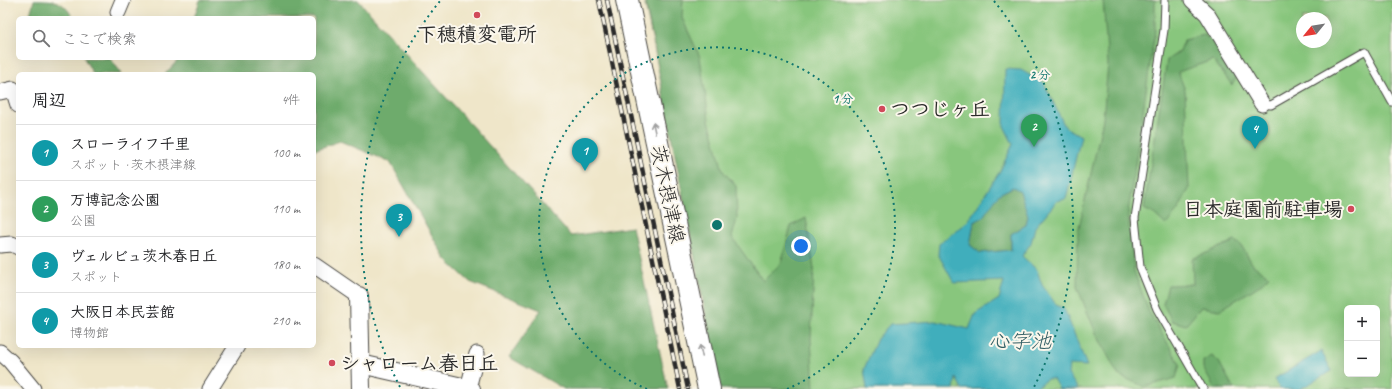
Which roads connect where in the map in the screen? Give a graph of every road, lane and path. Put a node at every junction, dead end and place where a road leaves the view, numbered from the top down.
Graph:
1 (627, 0) edge
2 (1164, 0) edge
3 (1192, 0) edge
4 (0, 92) edge
5 (16, 98) edge
6 (1392, 102) edge
7 (1262, 104) joint
8 (0, 245) edge
9 (16, 246) edge
10 (316, 266) edge
11 (359, 296) joint
12 (236, 348) edge
13 (0, 352) edge
14 (477, 354) dead end
15 (361, 364) junction
16 (33, 389) edge
17 (210, 389) edge
18 (361, 389) edge
19 (470, 389) edge
20 (709, 389) edge
21 (1203, 389) edge

20 -> 1 main road, 茨木摂津線
2 - 21 lane
3 - 7 street
4 - 5 street
6 - 7 lane
8 - 9 street
10 - 11 street
11 - 15 street
12 - 17 street
13 - 16 street
14 - 19 street
15 - 18 street
15 - 19 street

